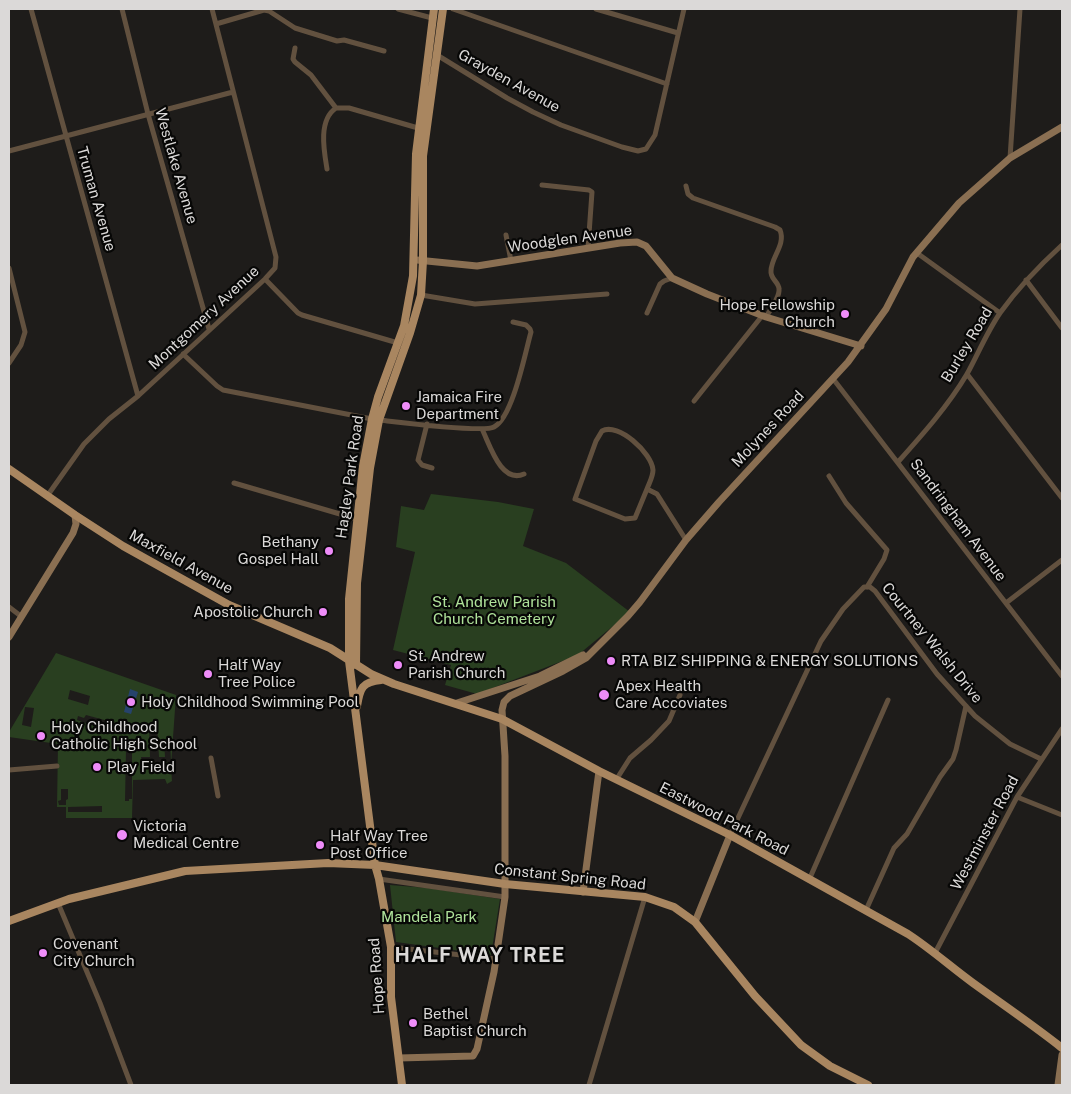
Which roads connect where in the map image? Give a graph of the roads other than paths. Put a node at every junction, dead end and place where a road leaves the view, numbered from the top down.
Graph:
1 (31, 9) edge
2 (122, 9) edge
3 (212, 9) edge
4 (398, 9) edge
5 (434, 9) edge
6 (443, 9) edge
7 (453, 9) edge
8 (596, 9) edge
9 (684, 9) edge
10 (1020, 9) edge
11 (432, 18) junction
12 (216, 24) junction
13 (678, 33) junction
14 (295, 48) dead end
15 (384, 51) dead end
16 (437, 55) junction
17 (667, 84) junction
18 (233, 92) junction
19 (336, 108) junction
20 (148, 114) junction
21 (1062, 127) edge
22 (418, 128) junction
23 (65, 136) junction
24 (9, 151) edge
25 (1010, 158) junction
26 (327, 169) dead end
27 (542, 185) dead end
28 (686, 186) dead end
29 (506, 235) dead end
30 (1062, 245) edge
31 (588, 248) junction
32 (917, 253) junction
33 (419, 260) junction
34 (510, 261) junction
35 (9, 268) edge
36 (672, 278) junction
37 (264, 279) junction
38 (1026, 280) junction
39 (607, 294) dead end
40 (421, 295) junction
41 (647, 313) dead end
42 (1000, 313) junction
43 (764, 316) junction
44 (513, 322) dead end
45 (1062, 328) edge
46 (209, 330) junction
47 (398, 343) junction
48 (861, 346) junction
49 (183, 354) junction
50 (9, 363) edge
51 (967, 374) junction
52 (834, 380) junction
53 (138, 396) junction
54 (694, 401) dead end
55 (375, 420) junction
56 (427, 424) junction
57 (482, 429) junction
58 (898, 462) junction
59 (9, 468) edge
60 (432, 468) dead end
61 (524, 474) dead end
62 (828, 476) dead end
63 (234, 483) dead end
64 (647, 489) junction
65 (50, 492) dead end
66 (1062, 498) edge
67 (75, 515) junction
68 (357, 519) junction
69 (686, 540) junction
70 (1062, 560) edge
71 (867, 586) junction
72 (1006, 603) junction
73 (9, 607) edge
74 (22, 617) junction
75 (9, 637) edge
76 (593, 651) junction
77 (353, 663) junction
78 (1062, 676) edge
79 (382, 680) junction
80 (680, 695) dead end
81 (888, 700) dead end
82 (457, 703) junction
83 (966, 706) junction
84 (355, 718) junction
85 (502, 719) junction
86 (1062, 729) edge
87 (211, 758) dead end
88 (1041, 759) junction
89 (57, 766) dead end
90 (9, 770) edge
91 (599, 772) junction
92 (616, 780) junction
93 (218, 796) dead end
94 (1017, 796) junction
95 (1062, 815) edge
96 (730, 835) junction
97 (375, 865) junction
98 (380, 879) junction
99 (809, 880) junction
100 (505, 884) junction
101 (583, 892) junction
102 (505, 896) junction
103 (645, 898) junction
104 (58, 903) junction
105 (866, 910) junction
106 (9, 921) edge
107 (695, 922) junction
108 (391, 947) junction
109 (936, 952) junction
110 (496, 959) junction
111 (1062, 1048) edge
112 (1062, 1055) edge
113 (399, 1058) junction
114 (131, 1085) edge
115 (402, 1085) edge
116 (589, 1085) edge
117 (868, 1085) edge
118 (1058, 1085) edge

1 - 23 street, Truman Avenue
2 - 20 street, Westlake Avenue
3 - 12 street, Montgomery Avenue
4 - 11 street
5 - 11 main road, Hagley Park Road
6 - 16 main road, Hagley Park Road
7 - 17 street
8 - 13 street
9 - 13 street, Grayden Avenue
10 - 25 street
11 - 22 main road, Hagley Park Road
12 - 15 street
12 - 18 street, Montgomery Avenue
13 - 17 street, Grayden Avenue
14 - 19 street
16 - 17 street, Grayden Avenue
16 - 33 main road, Hagley Park Road
18 - 20 street
18 - 37 street, Montgomery Avenue
19 - 22 street
19 - 26 street
20 - 23 street
20 - 46 street, Westlake Avenue
21 - 25 main road, Molynes Road
22 - 33 main road, Hagley Park Road
23 - 24 street
23 - 53 street, Truman Avenue
25 - 32 main road, Molynes Road
27 - 31 street
28 - 43 street
29 - 34 street
30 - 38 street, Burley Road
31 - 34 main road, Woodglen Avenue
31 - 36 main road, Woodglen Avenue
32 - 42 street
32 - 48 main road, Molynes Road
33 - 34 main road, Woodglen Avenue
33 - 40 main road, Hagley Park Road
33 - 47 main road, Hagley Park Road
35 - 50 street
36 - 41 street
36 - 43 main road, Woodglen Avenue
37 - 46 street, Montgomery Avenue
37 - 47 street
38 - 42 street, Burley Road
38 - 45 street
39 - 40 street
40 - 55 main road, Hagley Park Road
42 - 51 street, Burley Road
43 - 48 main road, Woodglen Avenue
43 - 54 street
44 - 57 street
46 - 49 street, Montgomery Avenue
47 - 55 main road, Hagley Park Road
48 - 52 main road, Molynes Road
49 - 53 street, Montgomery Avenue
49 - 55 street
51 - 58 street, Burley Road
51 - 66 street
52 - 58 street, Sandringham Avenue
52 - 69 main road, Molynes Road
53 - 65 street, Montgomery Avenue
55 - 56 street
55 - 68 main road, Hagley Park Road
55 - 77 main road, Hagley Park Road
56 - 57 street
56 - 60 street
57 - 61 street
58 - 72 street, Sandringham Avenue
59 - 67 main road, Maxfield Avenue
62 - 71 street
63 - 68 street
64 - 64 street
64 - 69 street
67 - 74 main road
67 - 77 main road, Maxfield Avenue
68 - 77 main road, Hagley Park Road
69 - 76 main road, Molynes Road
70 - 72 street
71 - 83 street, Courtney Walsh Drive
71 - 96 street, Courtney Walsh Drive
72 - 78 street, Sandringham Avenue
73 - 74 street
74 - 75 main road
76 - 82 main road, Molynes Road
76 - 85 main road
77 - 79 main road, Eastwood Park Road
77 - 84 main road, Hagley Park Road
79 - 82 main road, Eastwood Park Road
79 - 84 main road
80 - 92 street
81 - 99 street
82 - 85 main road, Eastwood Park Road
83 - 88 street, Courtney Walsh Drive
83 - 105 street
84 - 97 main road, Hagley Park Road
85 - 91 main road, Eastwood Park Road
85 - 100 main road
86 - 88 street, Westminster Road
87 - 93 street
88 - 94 street, Westminster Road
89 - 90 street
91 - 92 main road, Eastwood Park Road
91 - 101 main road
92 - 96 main road, Eastwood Park Road
94 - 95 street
94 - 109 street, Westminster Road
96 - 99 main road, Eastwood Park Road
96 - 107 main road
97 - 98 main road, Hope Road
97 - 100 main road, Constant Spring Road
97 - 104 main road, Constant Spring Road
98 - 102 street
98 - 108 main road, Hope Road
99 - 105 main road, Eastwood Park Road
100 - 101 main road, Constant Spring Road
100 - 102 main road
101 - 103 main road, Constant Spring Road
102 - 110 main road
103 - 107 main road, Constant Spring Road
103 - 116 street
104 - 106 main road, Constant Spring Road
104 - 114 street
105 - 109 main road, Eastwood Park Road
107 - 117 main road, Constant Spring Road
108 - 110 street
108 - 113 main road, Hope Road
109 - 111 main road, Eastwood Park Road
110 - 113 main road
112 - 118 main road
113 - 115 main road, Hope Road

